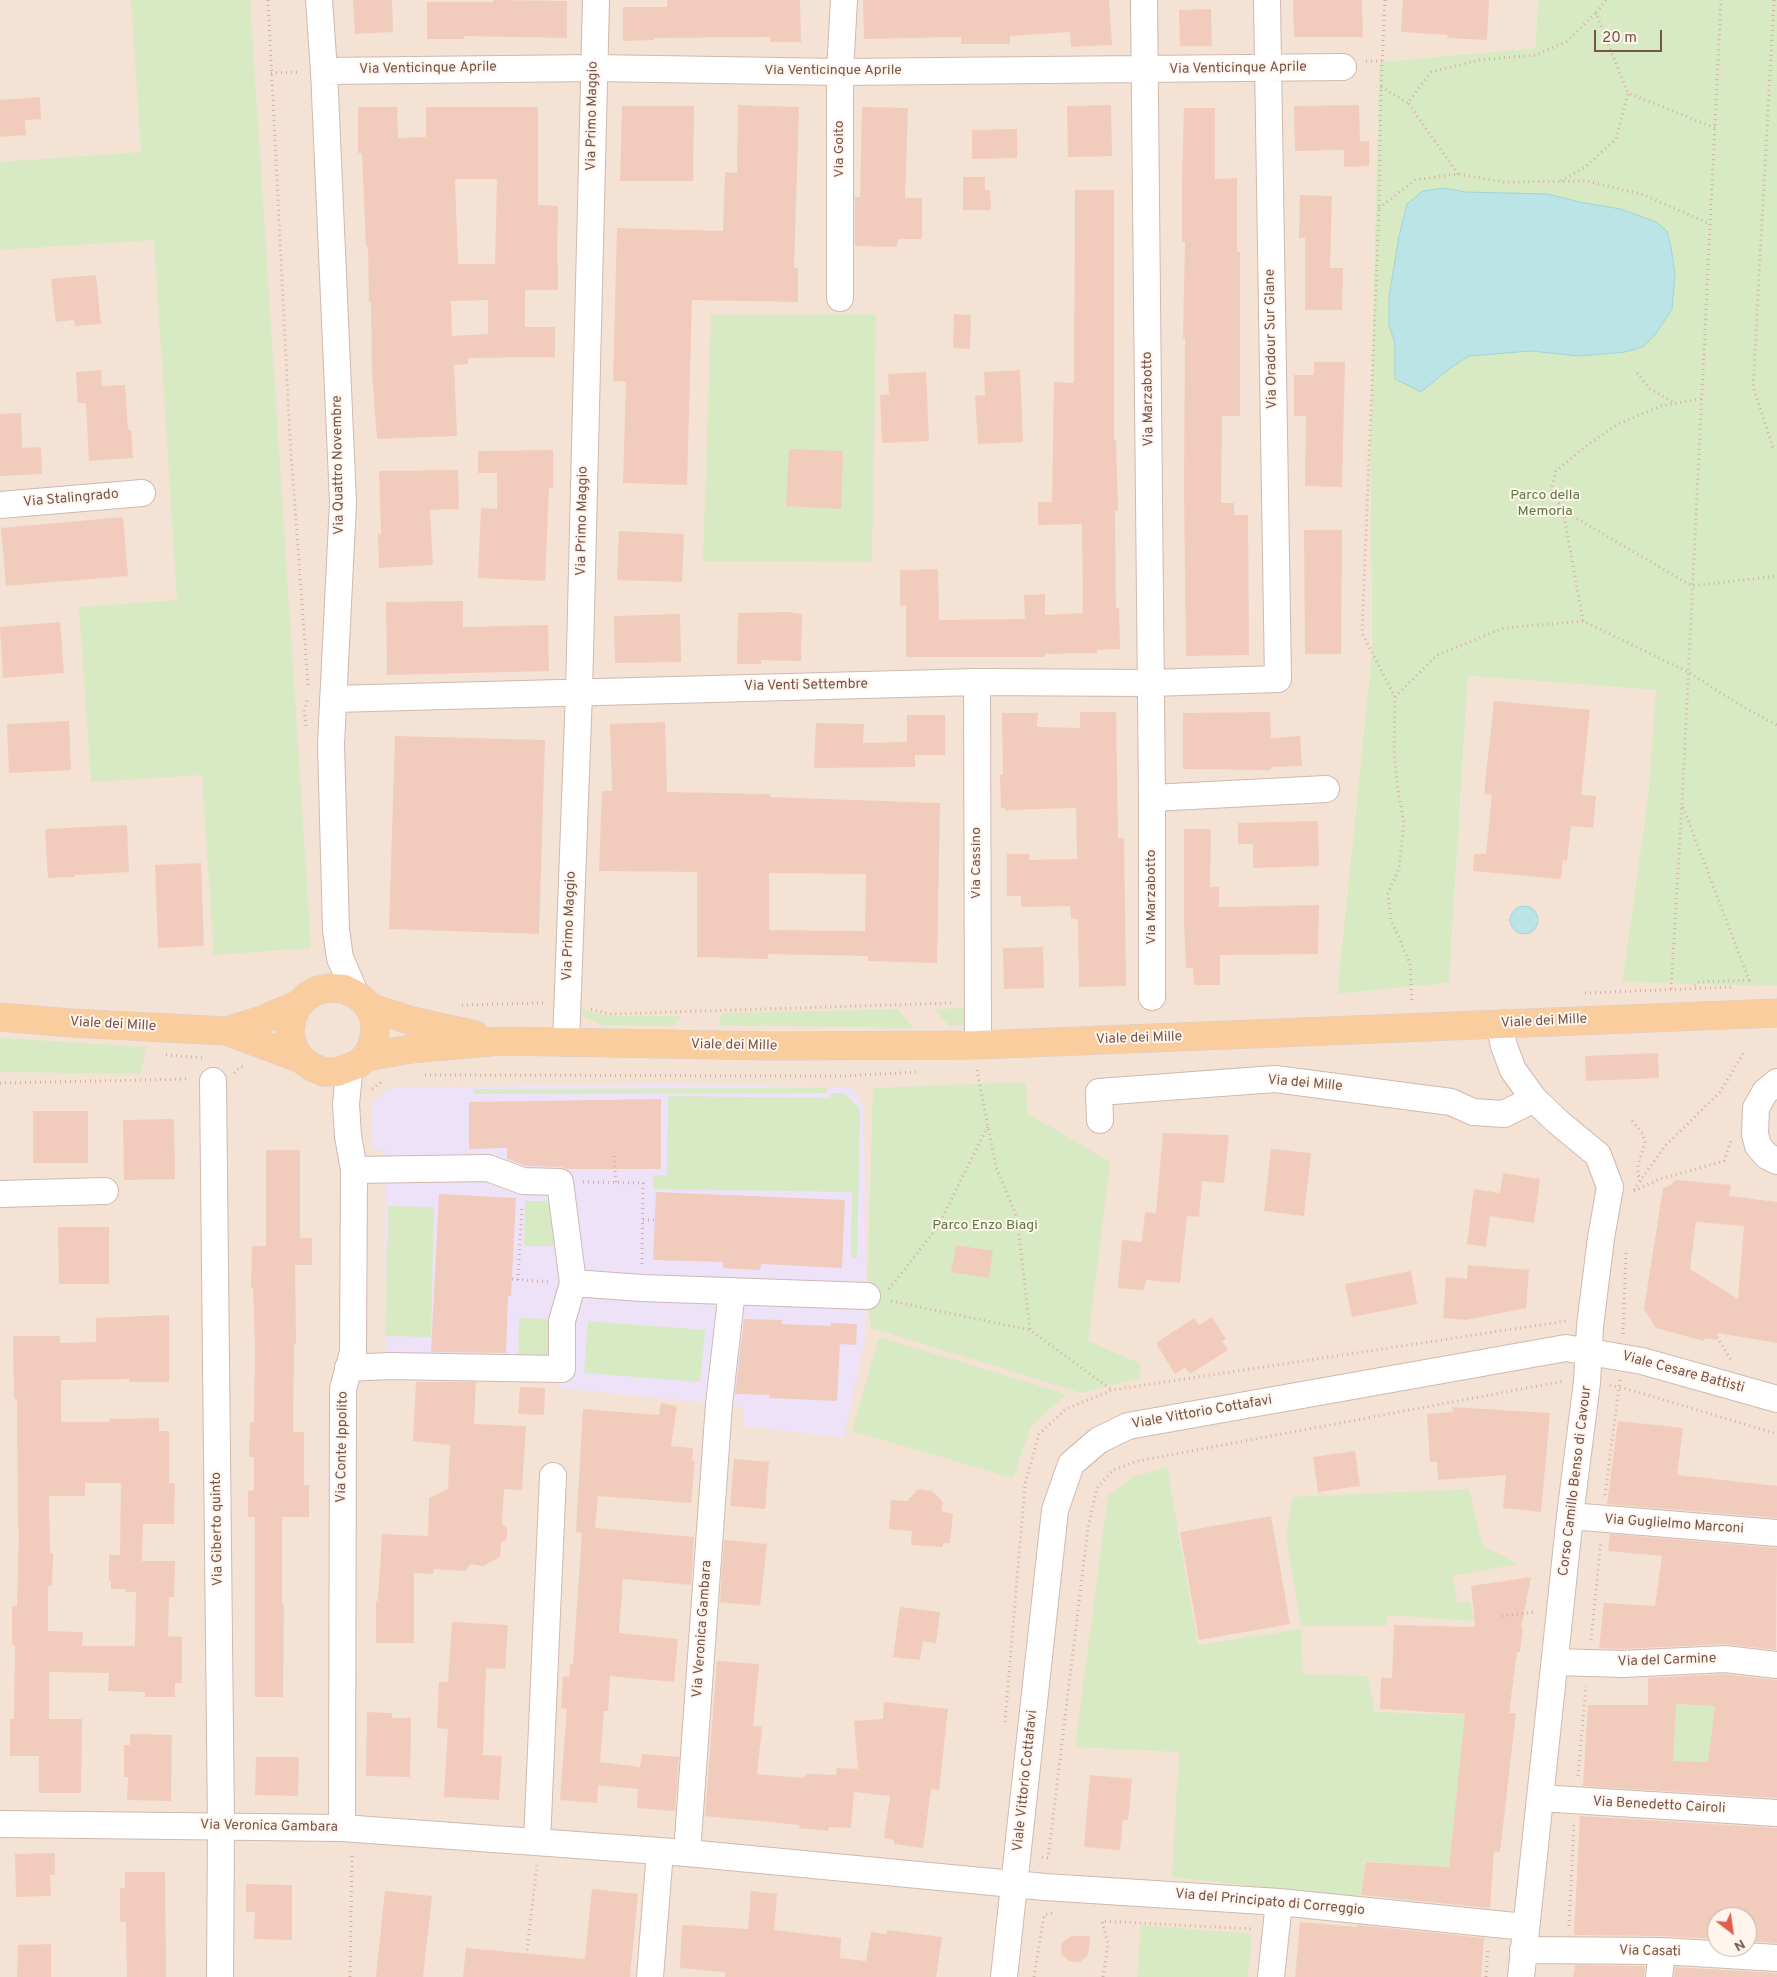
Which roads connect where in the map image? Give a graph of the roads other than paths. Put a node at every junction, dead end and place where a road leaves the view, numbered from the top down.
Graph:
1 (320, 0) edge
2 (596, 0) edge
3 (844, 0) edge
4 (1144, 0) edge
5 (1267, 0) edge
6 (1343, 67) dead end
7 (594, 68) junction
8 (1268, 69) junction
9 (1145, 70) junction
10 (324, 71) junction
11 (840, 72) junction
12 (840, 298) dead end
13 (142, 493) dead end
14 (0, 505) edge
15 (1278, 679) joint
16 (977, 682) junction
17 (1151, 683) junction
18 (578, 692) junction
19 (333, 698) junction
20 (1326, 789) dead end
21 (1152, 798) junction
22 (336, 930) junction
23 (1152, 996) dead end
24 (308, 998) junction
25 (362, 1001) junction
26 (1777, 1014) edge
27 (0, 1017) edge
28 (1499, 1024) junction
29 (226, 1031) junction
30 (501, 1041) junction
31 (566, 1042) junction
32 (301, 1059) junction
33 (981, 1061) junction
34 (359, 1062) junction
35 (213, 1080) road end
36 (1777, 1082) edge
37 (1534, 1099) junction
38 (1100, 1120) dead end
39 (1777, 1161) edge
40 (354, 1170) junction
41 (105, 1191) dead end
42 (0, 1194) edge
43 (573, 1283) junction
44 (732, 1290) junction
45 (874, 1298) road end
46 (1588, 1352) junction
47 (348, 1368) junction
48 (1777, 1399) edge
49 (553, 1476) dead end
50 (1570, 1516) junction
51 (1777, 1533) edge
52 (1556, 1662) junction
53 (1777, 1665) edge
54 (1540, 1798) junction
55 (1777, 1813) edge
56 (0, 1824) edge
57 (221, 1826) junction
58 (347, 1839) junction
59 (538, 1849) junction
60 (660, 1851) junction
61 (687, 1853) junction
62 (1015, 1883) junction
63 (1279, 1902) junction
64 (1524, 1938) junction
65 (1662, 1951) junction
66 (1777, 1958) edge
67 (220, 1977) edge
68 (650, 1977) edge
69 (1004, 1977) edge
70 (1271, 1977) edge
71 (1521, 1977) edge
72 (1659, 1977) edge

1 - 10 street, Via Quattro Novembre
2 - 7 street, Via Primo Maggio
3 - 11 street, Via Goito
4 - 9 street, Via Marzabotto
5 - 8 street, Via Oradour Sur Glane
6 - 8 street, Via Venticinque Aprile
7 - 10 street, Via Venticinque Aprile
7 - 11 street, Via Venticinque Aprile
7 - 18 street, Via Primo Maggio
8 - 9 street, Via Venticinque Aprile
8 - 15 street, Via Oradour Sur Glane
9 - 11 street, Via Venticinque Aprile
9 - 17 street, Via Marzabotto
10 - 19 street, Via Quattro Novembre
11 - 12 street, Via Goito
13 - 14 street, Via Stalingrado
15 - 17 street, Via Venti Settembre
16 - 17 street, Via Venti Settembre
16 - 18 street, Via Venti Settembre
16 - 33 street, Via Cassino
17 - 21 street, Via Marzabotto
18 - 19 street, Via Venti Settembre
18 - 31 street, Via Primo Maggio
19 - 22 street, Via Quattro Novembre
20 - 21 street
21 - 23 street, Via Marzabotto
22 - 24 street, Via Quattro Novembre
22 - 25 street, Via Quattro Novembre
24 - 25 main road, Viale dei Mille
24 - 29 main road, Viale dei Mille
24 - 32 main road
25 - 30 main road, Viale dei Mille
25 - 34 main road
26 - 28 main road, Viale dei Mille
27 - 29 main road, Viale dei Mille
28 - 33 main road, Viale dei Mille
28 - 37 street, Corso Camillo Benso di Cavour
29 - 32 main road, Viale dei Mille
30 - 31 main road, Viale dei Mille
30 - 34 main road, Viale dei Mille
31 - 33 main road, Viale dei Mille
32 - 34 main road, Viale dei Mille
34 - 40 street, Via Conte Ippolito
35 - 57 street, Via Giberto quinto
36 - 39 street
37 - 38 street, Via dei Mille
37 - 46 street, Corso Camillo Benso di Cavour
40 - 43 street
40 - 47 street, Via Conte Ippolito
41 - 42 street
43 - 44 street
43 - 47 street
44 - 45 street
44 - 61 street, Via Veronica Gambara
46 - 48 street, Viale Cesare Battisti
46 - 50 street, Corso Camillo Benso di Cavour
46 - 62 street, Viale Vittorio Cottafavi
47 - 58 street, Via Conte Ippolito
49 - 59 street
50 - 51 street, Via Guglielmo Marconi
50 - 52 street, Corso Camillo Benso di Cavour
52 - 53 street, Via del Carmine
52 - 54 street, Corso Camillo Benso di Cavour
54 - 55 street, Via Benedetto Cairoli
54 - 64 street, Corso Camillo Benso di Cavour
56 - 57 street, Via Veronica Gambara
57 - 58 street, Via Veronica Gambara
57 - 67 street, Via Giberto quinto
58 - 59 street, Via Veronica Gambara
59 - 60 street, Via Veronica Gambara
60 - 61 street, Via Veronica Gambara
60 - 68 street
61 - 62 street, Via Veronica Gambara
62 - 63 street, Via del Principato di Correggio
62 - 69 street, Viale Vittorio Cottafavi
63 - 64 street, Via del Principato di Correggio
63 - 70 street
64 - 65 street, Via Casati
64 - 71 street, Corso Camillo Benso di Cavour
65 - 66 street, Via Casati
65 - 72 street

